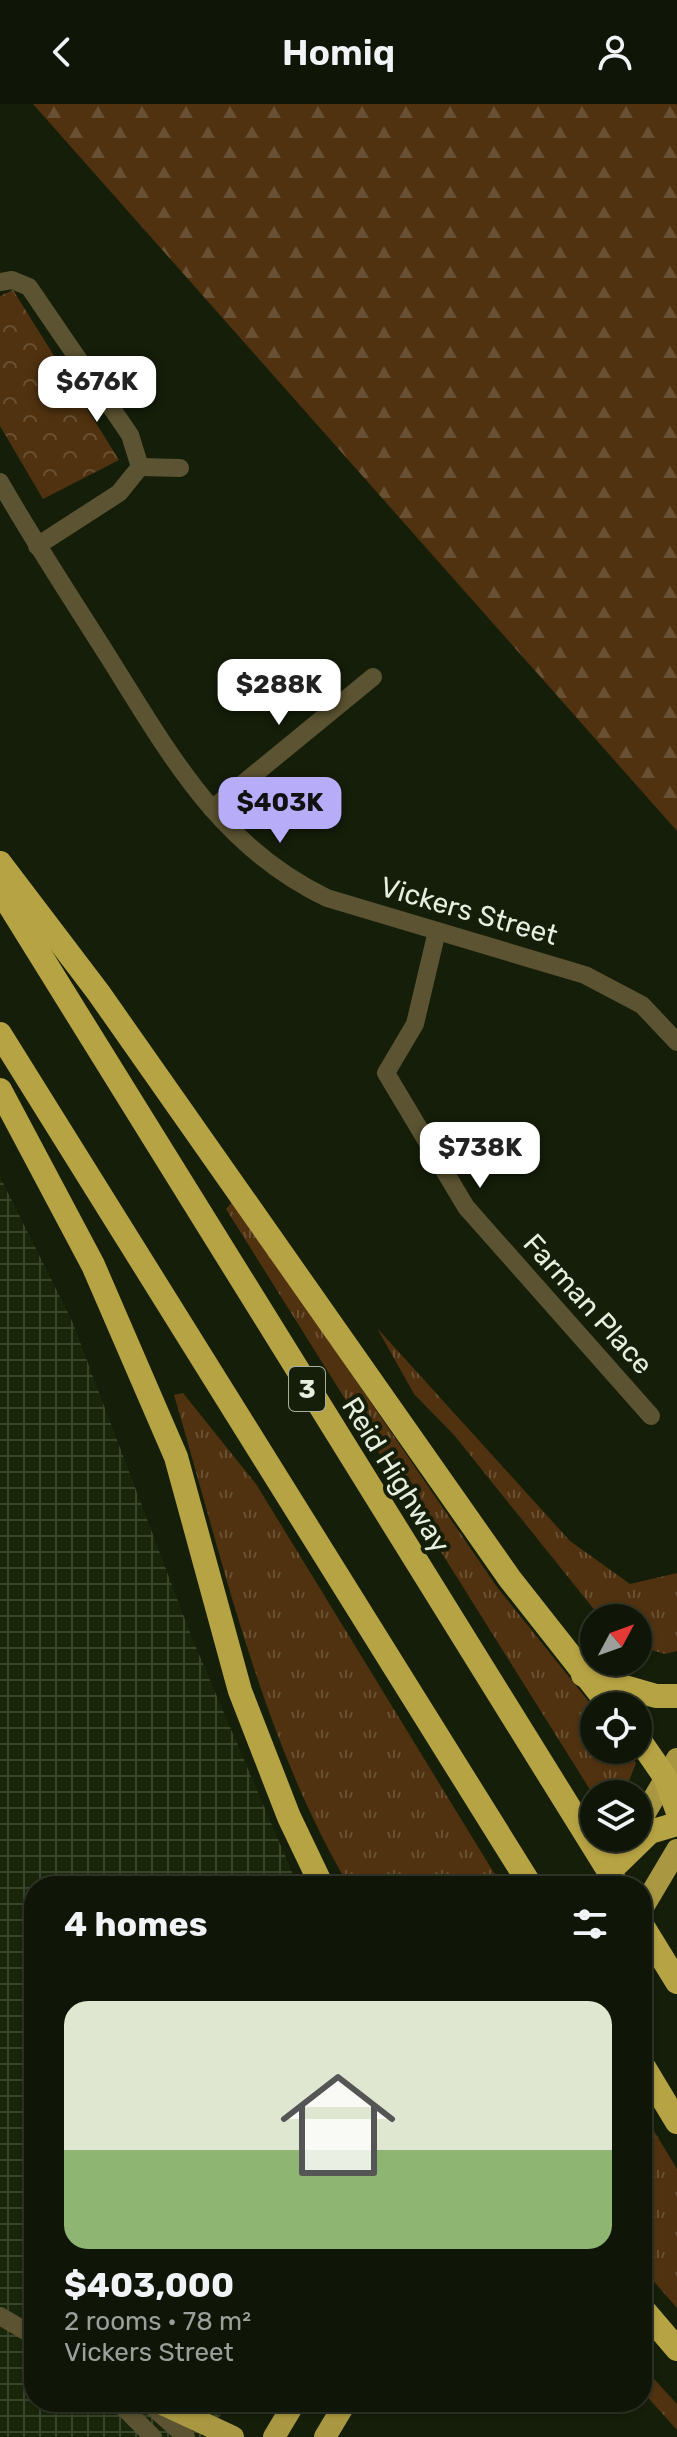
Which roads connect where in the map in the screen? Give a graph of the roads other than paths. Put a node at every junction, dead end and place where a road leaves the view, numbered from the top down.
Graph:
1 (0, 282) edge
2 (140, 467) junction
3 (180, 468) dead end
4 (0, 482) edge
5 (37, 546) junction
6 (373, 677) dead end
7 (212, 809) junction
8 (0, 863) edge
9 (0, 890) edge
10 (437, 931) junction
11 (0, 1034) edge
12 (677, 1042) edge
13 (0, 1090) edge
14 (651, 1416) dead end
15 (580, 1671) edge
16 (584, 1676) edge
17 (586, 1676) edge
18 (598, 1692) edge
19 (677, 1696) edge
20 (652, 1751) edge
21 (671, 1768) edge
22 (652, 1803) edge
23 (677, 1810) edge
24 (677, 1824) edge
25 (652, 1829) edge
26 (677, 1850) edge
27 (626, 1852) edge
28 (317, 1876) edge
29 (525, 1876) edge
30 (609, 1876) edge
31 (613, 1876) edge
32 (652, 1892) edge
33 (652, 1941) edge
34 (677, 1982) edge
35 (652, 2081) edge
36 (677, 2122) edge
37 (0, 2316) edge
38 (652, 2320) edge
39 (24, 2330) edge
40 (677, 2349) edge
41 (128, 2412) edge
42 (158, 2412) edge
43 (179, 2412) edge
44 (289, 2412) edge
45 (340, 2412) edge
46 (274, 2436) edge
47 (153, 2437) edge
48 (186, 2437) edge
49 (233, 2437) edge
50 (252, 2437) edge
51 (325, 2437) edge

1 - 2 street
2 - 3 street
2 - 5 street
4 - 5 street, Vickers Street
5 - 7 street, Vickers Street
6 - 7 street
7 - 10 street, Vickers Street
8 - 15 highway
9 - 30 highway, Reid Highway / 3
10 - 12 street, Vickers Street
10 - 14 street, Farman Place
11 - 29 highway
13 - 28 highway
16 - 18 highway
17 - 19 highway
20 - 21 highway
21 - 22 highway
21 - 23 highway
24 - 25 highway
26 - 32 highway
27 - 31 highway
33 - 34 highway
35 - 36 highway
37 - 39 street
38 - 40 highway
41 - 47 street
42 - 48 street
43 - 49 highway
44 - 46 highway
45 - 51 highway
46 - 50 highway

